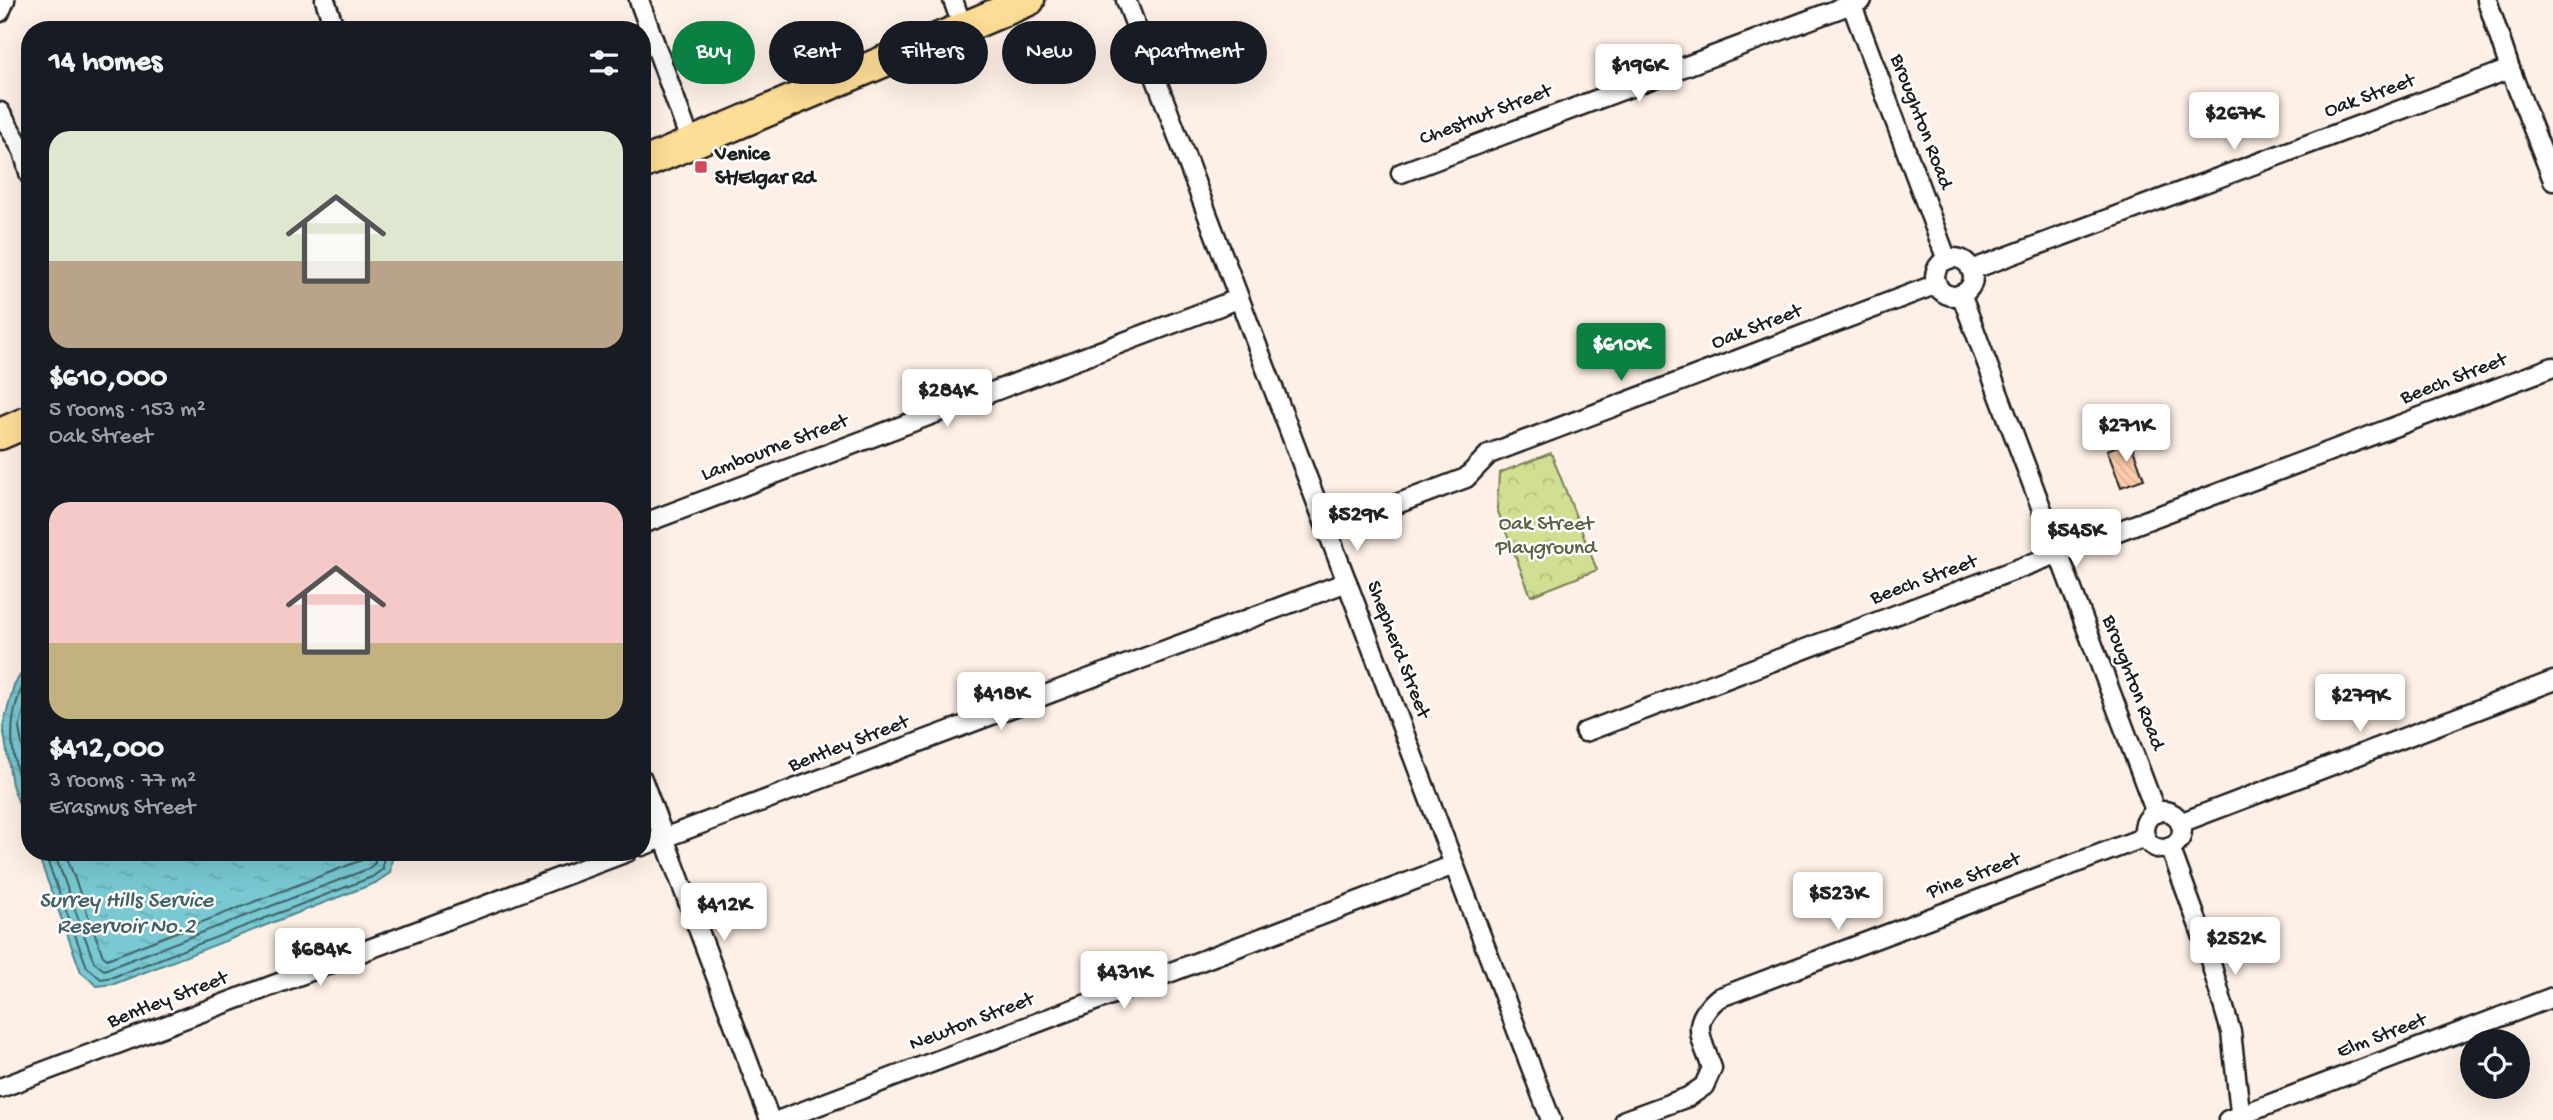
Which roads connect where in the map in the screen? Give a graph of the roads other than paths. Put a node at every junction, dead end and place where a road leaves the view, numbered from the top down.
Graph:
1 (5, 0) edge
2 (325, 0) edge
3 (639, 0) edge
4 (953, 0) edge
5 (1029, 0) edge
6 (1126, 0) edge
7 (2487, 0) edge
8 (1855, 1) edge
9 (0, 12) edge
10 (332, 21) edge
11 (647, 21) edge
12 (960, 21) edge
13 (980, 21) edge
14 (651, 33) edge
15 (878, 64) edge
16 (2510, 69) junction
17 (0, 112) edge
18 (691, 143) junction
19 (21, 148) edge
20 (651, 160) edge
21 (1401, 173) dead end
22 (2553, 180) edge
23 (1947, 260) junction
24 (1971, 270) junction
25 (1937, 284) junction
26 (1961, 295) junction
27 (1238, 299) junction
28 (2553, 367) edge
29 (21, 425) edge
30 (0, 434) edge
31 (651, 521) edge
32 (1327, 530) junction
33 (2059, 555) junction
34 (1347, 582) junction
35 (2553, 681) edge
36 (1585, 732) dead end
37 (651, 802) edge
38 (2156, 813) junction
39 (2180, 823) junction
40 (2145, 837) junction
41 (665, 838) junction
42 (651, 843) edge
43 (2170, 848) junction
44 (603, 861) edge
45 (1454, 865) junction
46 (2553, 997) edge
47 (0, 1088) edge
48 (2237, 1118) edge
49 (770, 1120) edge
50 (780, 1120) edge
51 (1551, 1120) edge
52 (1625, 1120) edge

1 - 9 street
2 - 10 street
3 - 11 street
4 - 12 street
5 - 13 main road
6 - 27 street, Shepherd Street
7 - 16 street
8 - 21 street, Chestnut Street
8 - 23 street, Broughton Road
14 - 18 street
15 - 18 main road
16 - 22 street
16 - 24 street, Oak Street
17 - 19 street
18 - 20 main road
23 - 24 street
23 - 25 street
24 - 26 street
25 - 26 street
25 - 32 street, Oak Street
26 - 33 street, Broughton Road
27 - 31 street, Lambourne Street
27 - 32 street, Shepherd Street
28 - 33 street, Beech Street
29 - 30 main road
32 - 34 street, Shepherd Street
33 - 36 street, Beech Street
33 - 38 street, Broughton Road
34 - 41 street, Bentley Street
34 - 45 street, Shepherd Street
35 - 39 street
37 - 41 street
38 - 39 street
38 - 40 street
39 - 43 street
40 - 43 street
40 - 52 street, Pine Street
41 - 42 street, Bentley Street
41 - 49 street
43 - 48 street
44 - 47 street, Bentley Street
45 - 50 street, Newton Street
45 - 51 street, Shepherd Street
46 - 48 street, Elm Street

